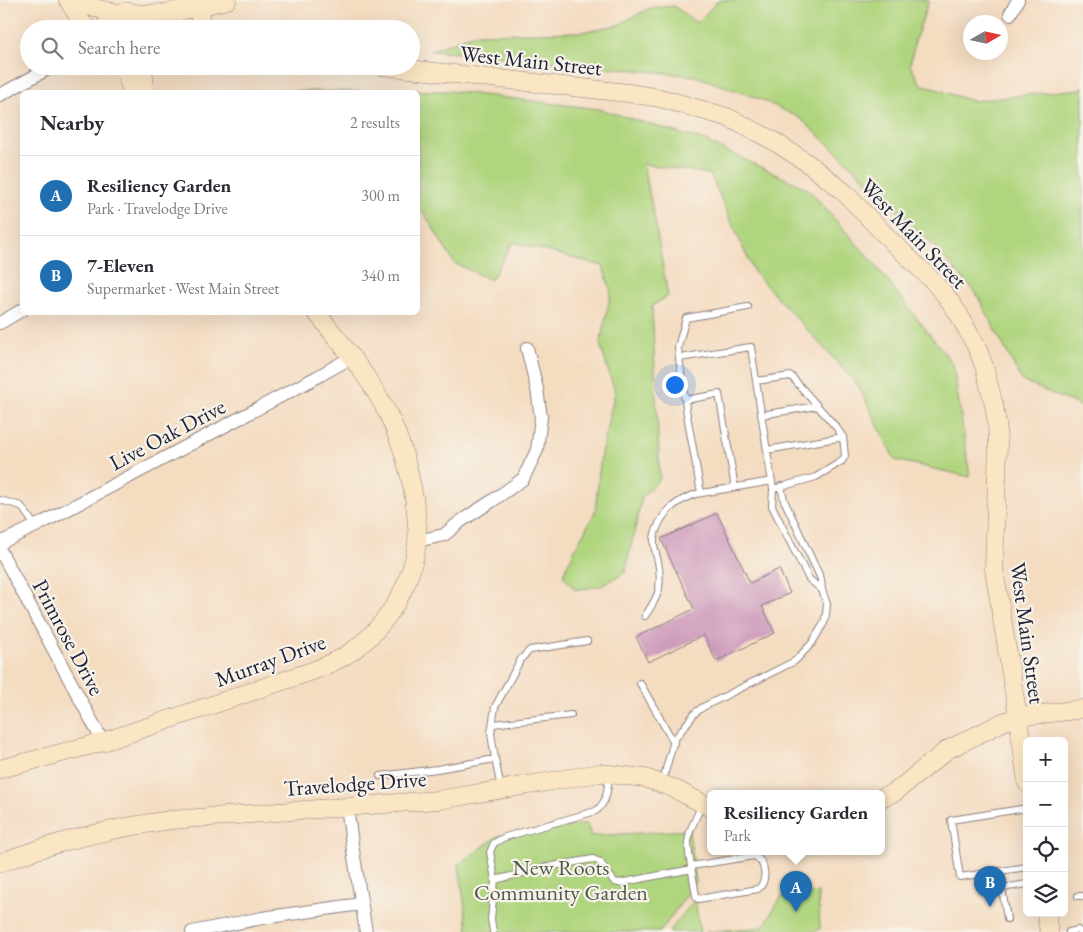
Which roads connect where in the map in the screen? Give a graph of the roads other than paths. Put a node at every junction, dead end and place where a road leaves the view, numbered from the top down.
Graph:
1 (68, 0) edge
2 (82, 0) edge
3 (227, 0) edge
4 (1018, 0) edge
5 (202, 6) junction
6 (184, 10) junction
7 (118, 13) junction
8 (141, 14) junction
9 (1010, 14) dead end
10 (81, 20) edge
11 (109, 20) edge
12 (147, 20) edge
13 (172, 20) edge
14 (199, 20) edge
15 (420, 70) edge
16 (37, 75) edge
17 (127, 75) edge
18 (144, 75) edge
19 (131, 90) edge
20 (145, 90) edge
21 (0, 96) edge
22 (748, 307) dead end
23 (20, 311) edge
24 (318, 315) edge
25 (0, 323) edge
26 (527, 348) dead end
27 (352, 358) junction
28 (679, 358) junction
29 (756, 381) junction
30 (685, 400) junction
31 (817, 406) junction
32 (762, 416) junction
33 (843, 437) junction
34 (767, 450) junction
35 (772, 485) junction
36 (781, 486) junction
37 (735, 488) junction
38 (701, 493) junction
39 (0, 500) edge
40 (36, 527) junction
41 (417, 541) junction
42 (0, 543) edge
43 (0, 550) edge
44 (822, 590) junction
45 (644, 616) dead end
46 (587, 641) dead end
47 (640, 683) dead end
48 (1083, 709) edge
49 (571, 715) dead end
50 (1018, 718) junction
51 (492, 724) junction
52 (103, 742) junction
53 (674, 743) junction
54 (495, 760) junction
55 (0, 769) edge
56 (609, 774) junction
57 (380, 776) dead end
58 (1027, 782) edge
59 (661, 784) junction
60 (502, 789) junction
61 (885, 796) edge
62 (347, 806) junction
63 (707, 806) edge
64 (1023, 809) edge
65 (0, 863) edge
66 (692, 868) junction
67 (1023, 869) edge
68 (496, 880) junction
69 (1023, 885) edge
70 (361, 904) junction
71 (1047, 917) edge
72 (1007, 919) dead end
73 (192, 932) edge
74 (366, 932) edge
75 (493, 932) edge
76 (1049, 932) edge
77 (1069, 932) edge
78 (1080, 932) edge

1 - 10 street
2 - 7 street
3 - 5 street
4 - 9 street
5 - 6 street
5 - 14 street
6 - 8 street
6 - 13 street
7 - 8 street
7 - 11 street
8 - 12 street
15 - 50 street, West Main Street
16 - 21 street
17 - 19 street
18 - 20 street
22 - 28 lane
23 - 25 street
24 - 27 street, Murray Drive
26 - 41 street
27 - 40 street, Live Oak Drive
27 - 41 street, Murray Drive
28 - 29 lane
28 - 30 lane
29 - 31 lane
29 - 32 lane
30 - 37 lane
30 - 38 lane
31 - 32 lane
31 - 33 lane
32 - 34 lane
33 - 34 lane
33 - 36 lane
34 - 35 lane
35 - 36 lane
35 - 37 lane
35 - 44 lane
36 - 44 lane
37 - 38 lane
38 - 45 lane
39 - 40 lane
40 - 42 street, Live Oak Drive
41 - 52 street, Murray Drive
43 - 52 street, Primrose Drive
44 - 53 lane
46 - 51 lane
47 - 53 lane
48 - 50 street
49 - 51 lane
50 - 58 street, West Main Street
50 - 61 street
51 - 54 lane
52 - 55 street, Murray Drive
53 - 59 lane
54 - 57 lane
54 - 60 lane
56 - 59 street, Travelodge Drive
56 - 60 street, Travelodge Drive
56 - 68 lane
59 - 63 street, Travelodge Drive
60 - 62 street, Travelodge Drive
62 - 65 street, Travelodge Drive
62 - 70 street
63 - 66 lane
64 - 67 lane
66 - 66 lane
66 - 68 lane
68 - 75 lane
69 - 72 lane
70 - 73 street
70 - 74 street
71 - 76 street
77 - 78 lane

